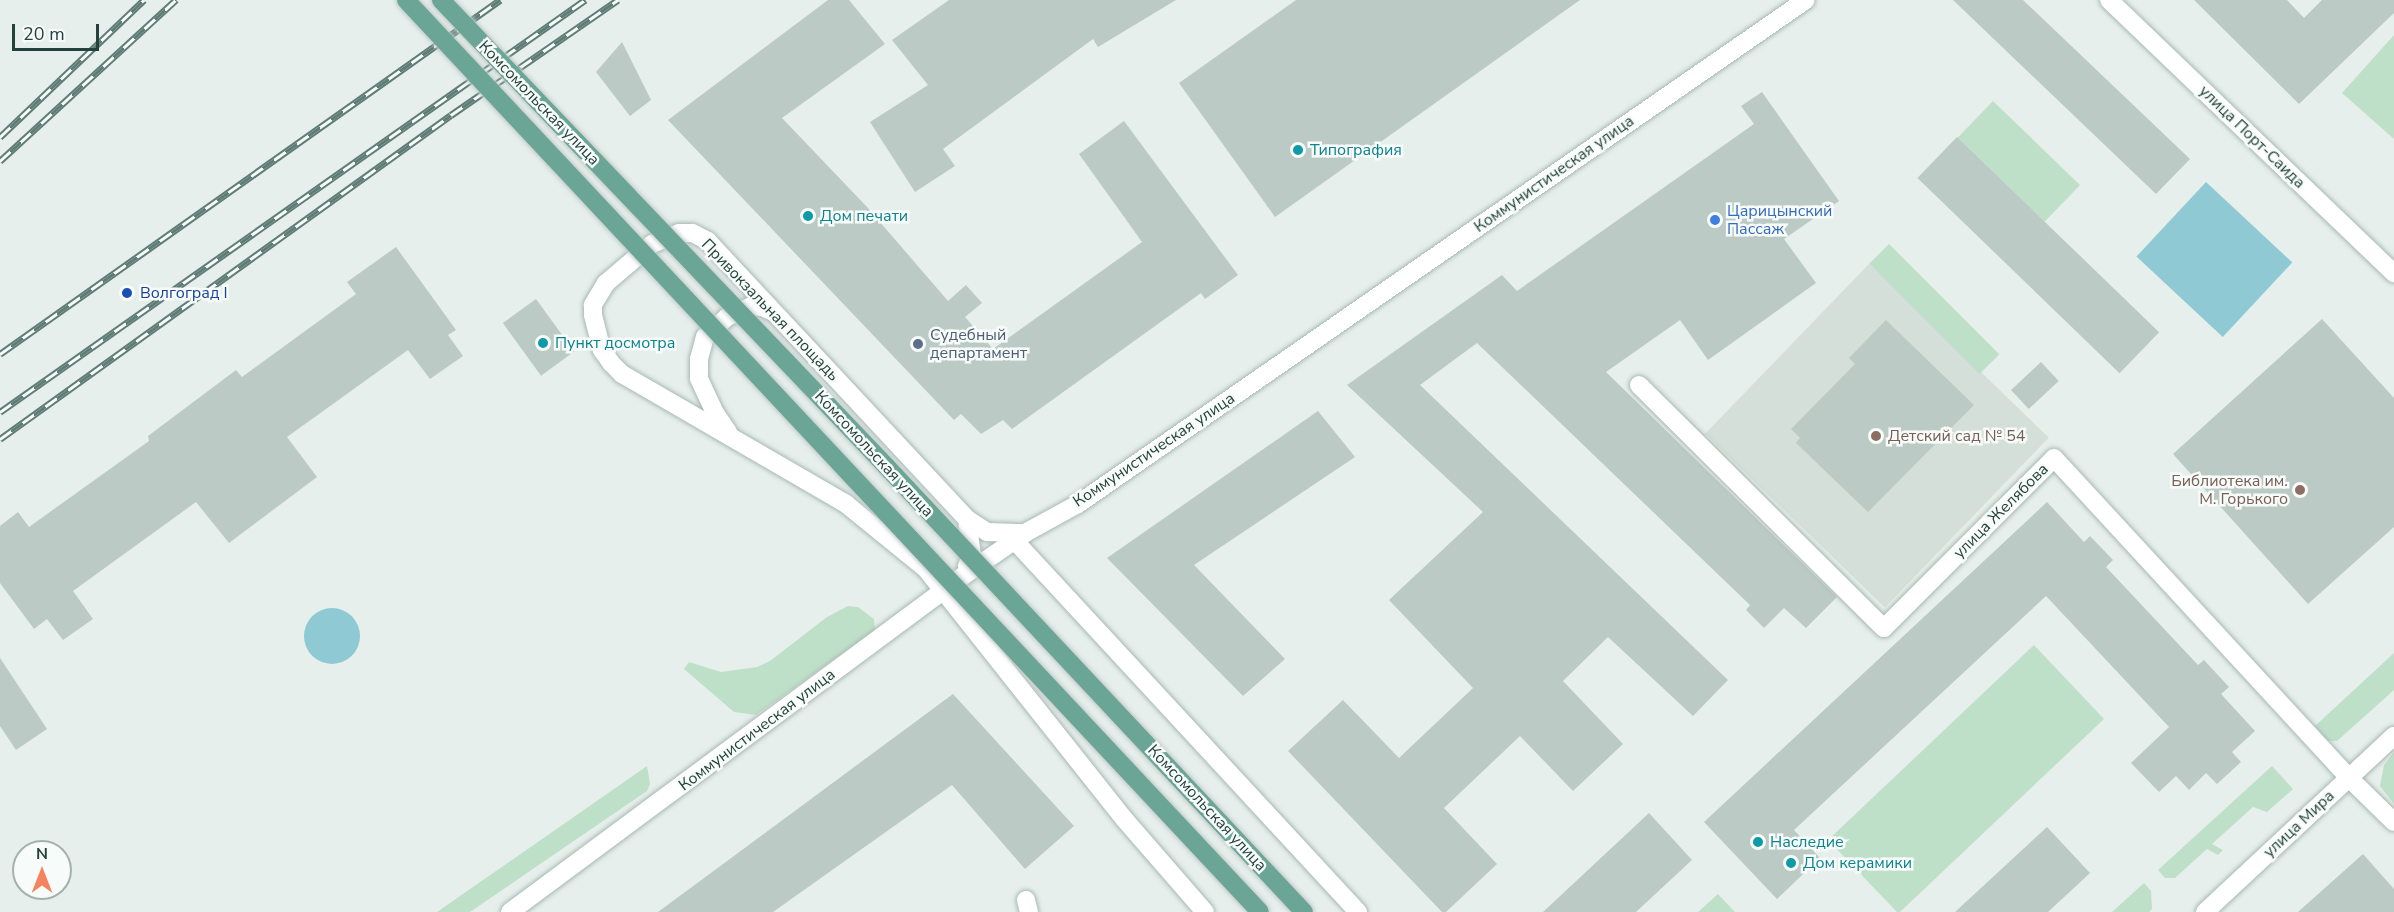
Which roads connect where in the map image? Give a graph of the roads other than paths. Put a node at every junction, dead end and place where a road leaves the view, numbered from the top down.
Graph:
1 (406, 0) edge
2 (441, 0) edge
3 (1806, 0) edge
4 (2109, 0) edge
5 (2394, 273) edge
6 (777, 315) junction
7 (1639, 385) dead end
8 (732, 438) junction
9 (967, 519) junction
10 (1020, 536) junction
11 (963, 576) junction
12 (943, 590) junction
13 (2394, 736) edge
14 (2348, 777) junction
15 (2394, 822) edge
16 (510, 912) edge
17 (1205, 912) edge
18 (1260, 912) edge
19 (1304, 912) edge
20 (1358, 912) edge
21 (2205, 912) edge

1 - 18 main road, Комсомольская улица, bridge
2 - 19 main road, Комсомольская улица, bridge
3 - 10 street, Коммунистическая улица
4 - 5 street, улица Порт-Саида
6 - 8 street
6 - 8 street, Привокзальная площадь
6 - 9 street, Привокзальная площадь
7 - 14 street, улица Желябова
8 - 12 street, Привокзальная площадь
9 - 10 street
9 - 11 street
10 - 11 street, Коммунистическая улица
10 - 20 street
11 - 12 street, Коммунистическая улица
12 - 16 street, Коммунистическая улица
12 - 17 street, Привокзальная площадь
13 - 14 street, улица Мира
14 - 15 street
14 - 21 street, улица Мира

